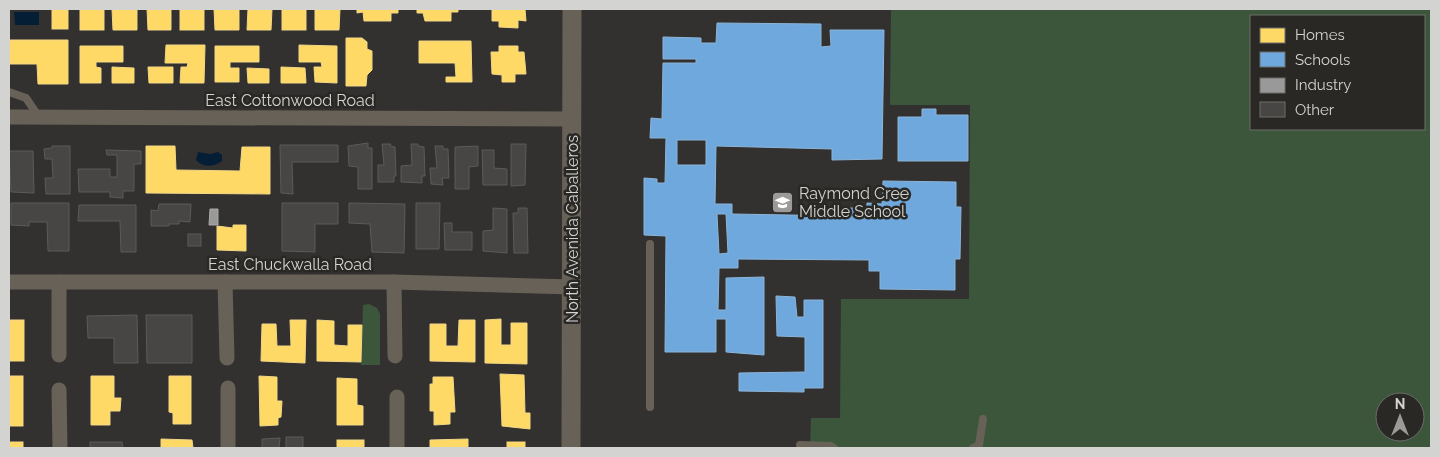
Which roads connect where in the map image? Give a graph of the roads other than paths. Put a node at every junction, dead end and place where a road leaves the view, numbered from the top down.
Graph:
1 (572, 9) edge
2 (9, 92) edge
3 (9, 117) edge
4 (39, 117) junction
5 (571, 118) junction
6 (650, 244) dead end
7 (9, 282) edge
8 (59, 282) junction
9 (225, 282) junction
10 (394, 282) junction
11 (572, 287) junction
12 (59, 355) dead end
13 (394, 356) dead end
14 (227, 358) dead end
15 (228, 388) dead end
16 (59, 390) dead end
17 (397, 397) dead end
18 (650, 407) dead end
19 (983, 419) dead end
20 (800, 445) dead end
21 (60, 448) edge
22 (228, 448) edge
23 (398, 448) edge
24 (571, 448) edge
25 (834, 448) edge
26 (973, 448) edge

1 - 5 street, North Avenida Caballeros
2 - 4 lane
3 - 4 street, East Cottonwood Road
4 - 5 street, East Cottonwood Road
5 - 11 street, North Avenida Caballeros
6 - 18 lane
7 - 8 street, East Chuckwalla Road
8 - 9 street, East Chuckwalla Road
8 - 12 street
9 - 10 street, East Chuckwalla Road
9 - 14 street
10 - 11 street, East Chuckwalla Road
10 - 13 street
11 - 24 street, North Avenida Caballeros
15 - 22 street
16 - 21 street
17 - 23 street
19 - 26 lane
20 - 25 lane

